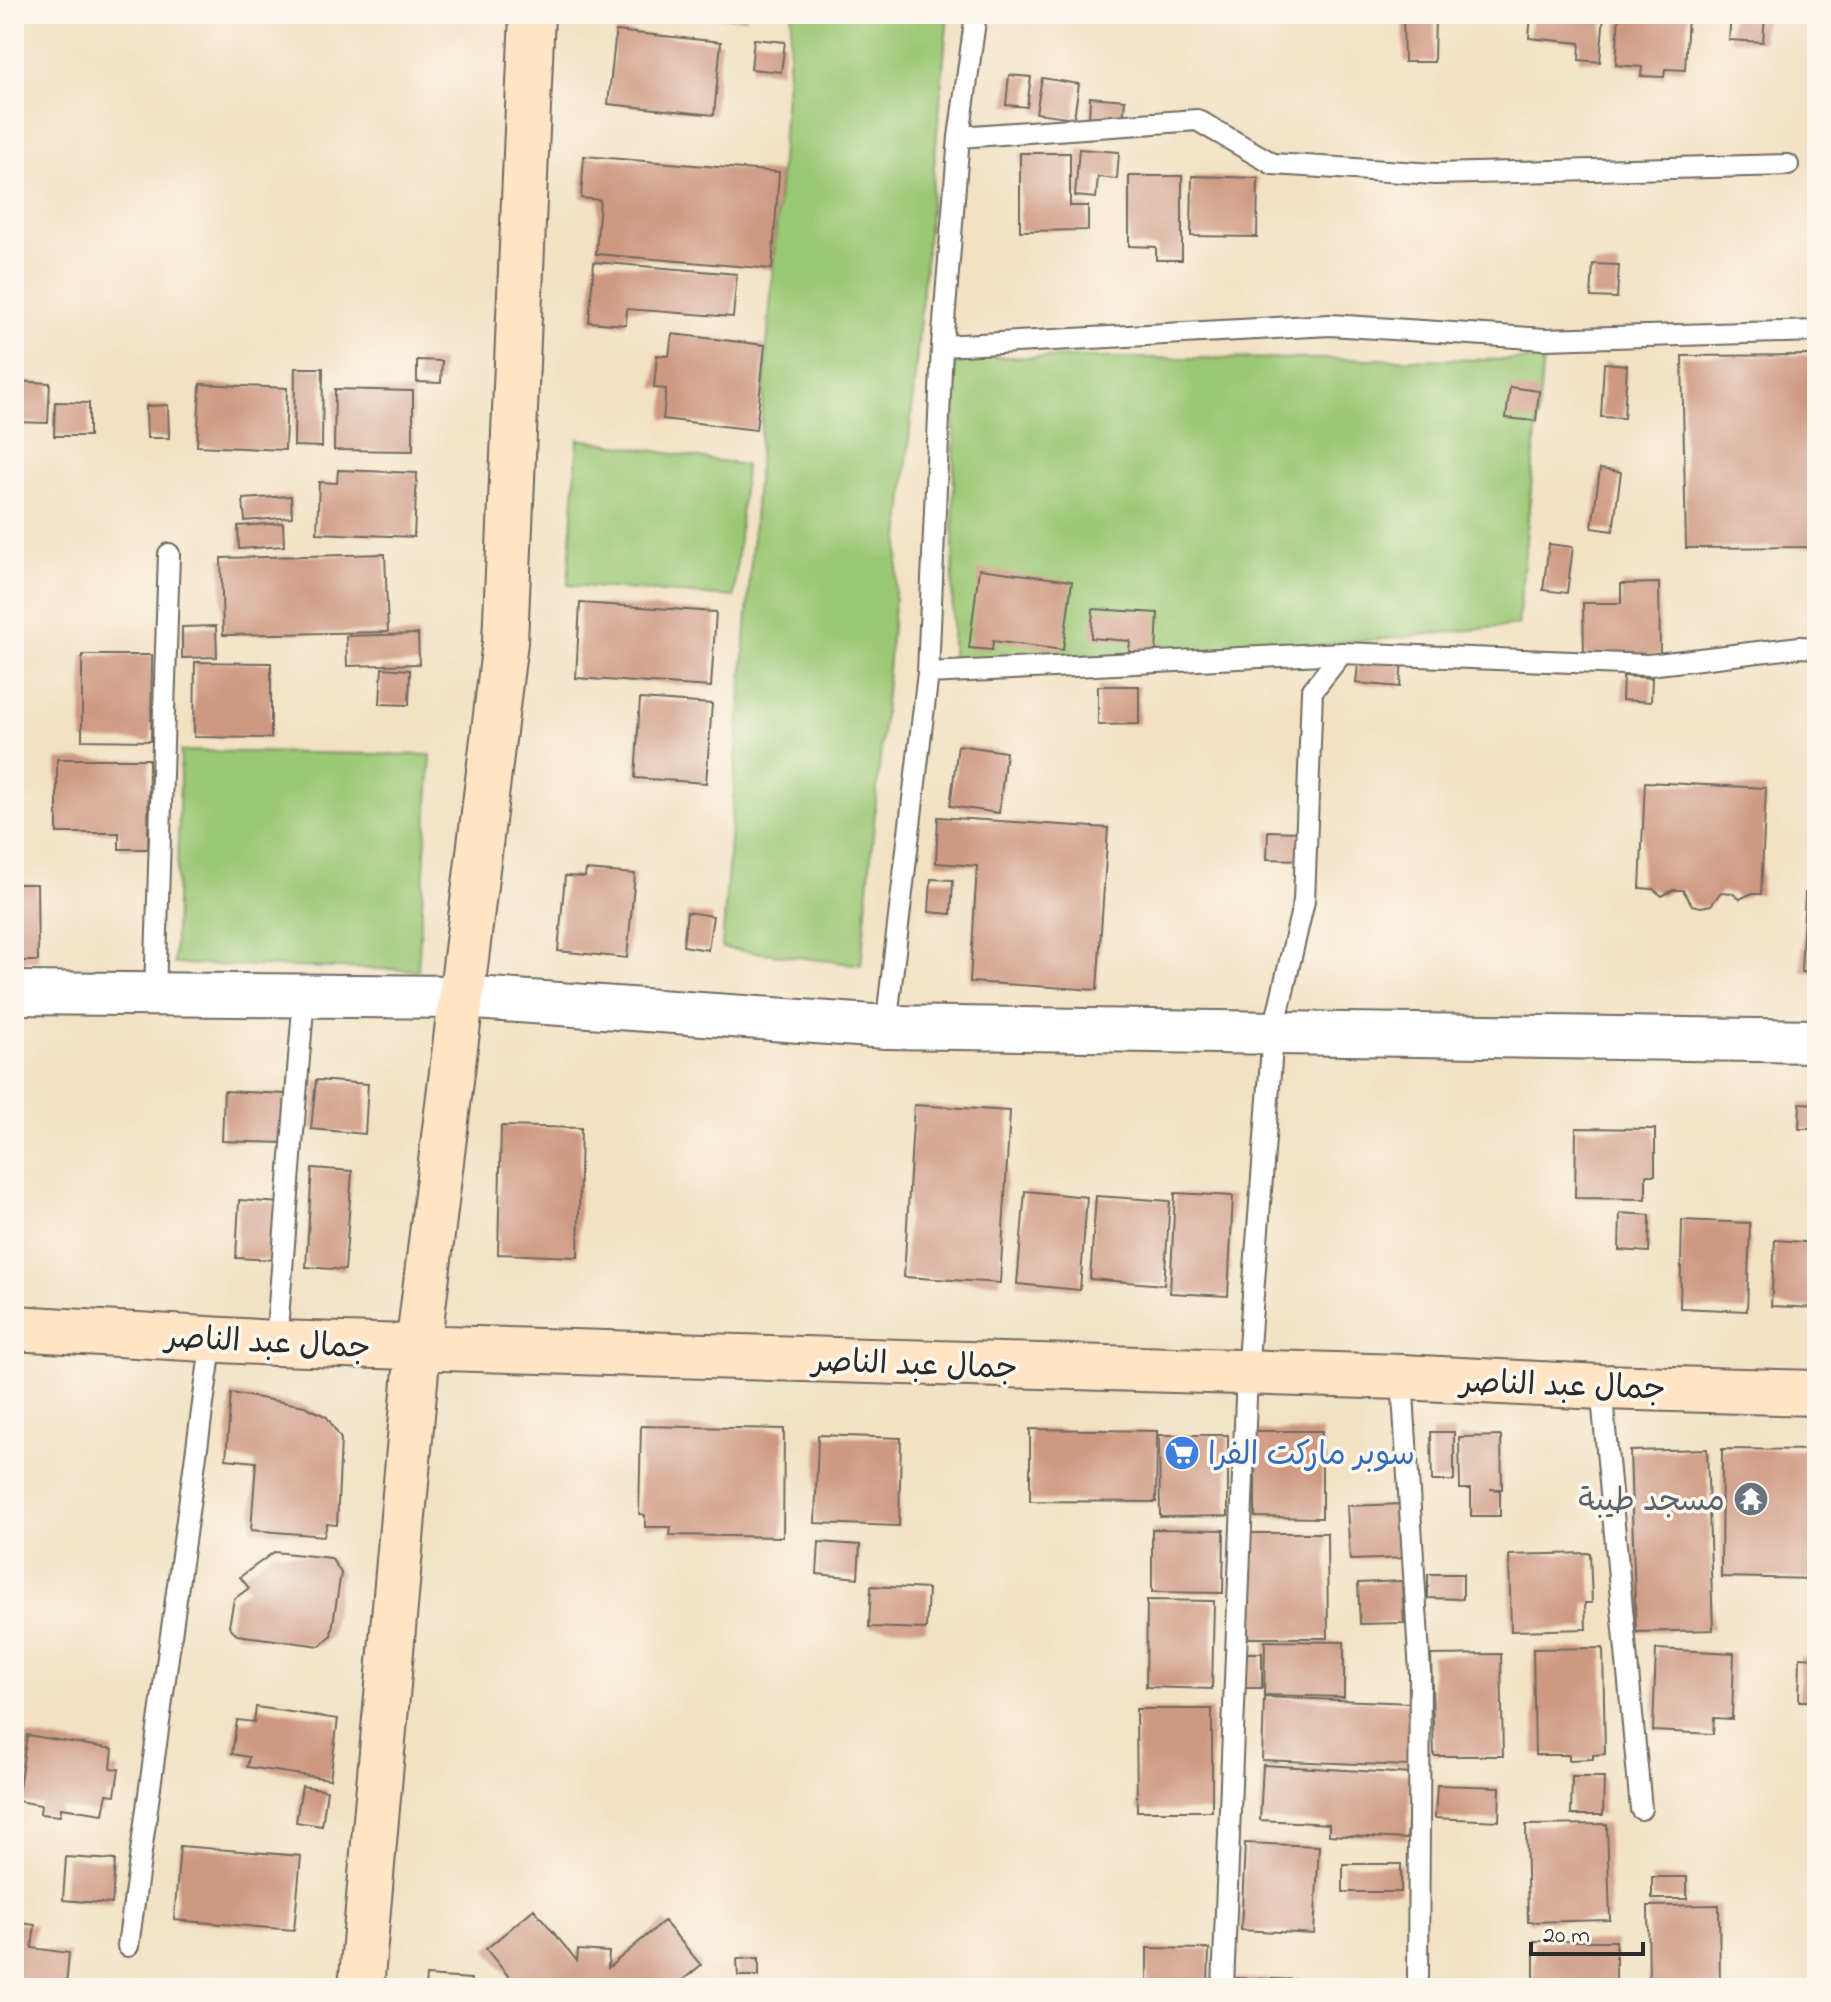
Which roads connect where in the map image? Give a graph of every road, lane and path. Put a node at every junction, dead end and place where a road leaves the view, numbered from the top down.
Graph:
1 (532, 14) edge
2 (976, 14) edge
3 (959, 137) junction
4 (1788, 165) dead end
5 (1817, 331) edge
6 (942, 346) junction
7 (169, 554) dead end
8 (1817, 648) edge
9 (1342, 653) junction
10 (928, 673) junction
11 (14, 993) edge
12 (155, 994) junction
13 (304, 996) junction
14 (461, 997) junction
15 (886, 1027) junction
16 (1273, 1034) junction
17 (1817, 1041) edge
18 (14, 1328) edge
19 (212, 1339) junction
20 (276, 1343) junction
21 (418, 1348) junction
22 (1247, 1373) junction
23 (1402, 1377) junction
24 (1601, 1387) junction
25 (1817, 1393) edge
26 (1641, 1809) dead end
27 (128, 1946) dead end
28 (1418, 1977) dead end
29 (361, 1988) edge
30 (1223, 1988) edge

1 - 14 street
2 - 3 lane
3 - 4 lane
3 - 6 lane
5 - 6 lane
6 - 10 lane
7 - 12 lane
8 - 9 lane
9 - 10 lane
9 - 16 lane
10 - 15 lane
11 - 12 street
12 - 13 street
13 - 14 street
13 - 20 lane
14 - 15 street
14 - 21 street
15 - 16 street
16 - 17 street
16 - 22 lane
18 - 19 street, جمال عبد الناصر
19 - 20 street, جمال عبد الناصر
19 - 27 lane
20 - 21 street, جمال عبد الناصر
21 - 22 street, جمال عبد الناصر
21 - 29 street
22 - 23 street, جمال عبد الناصر
22 - 30 lane
23 - 24 street, جمال عبد الناصر
23 - 28 lane
24 - 25 street, جمال عبد الناصر
24 - 26 lane

